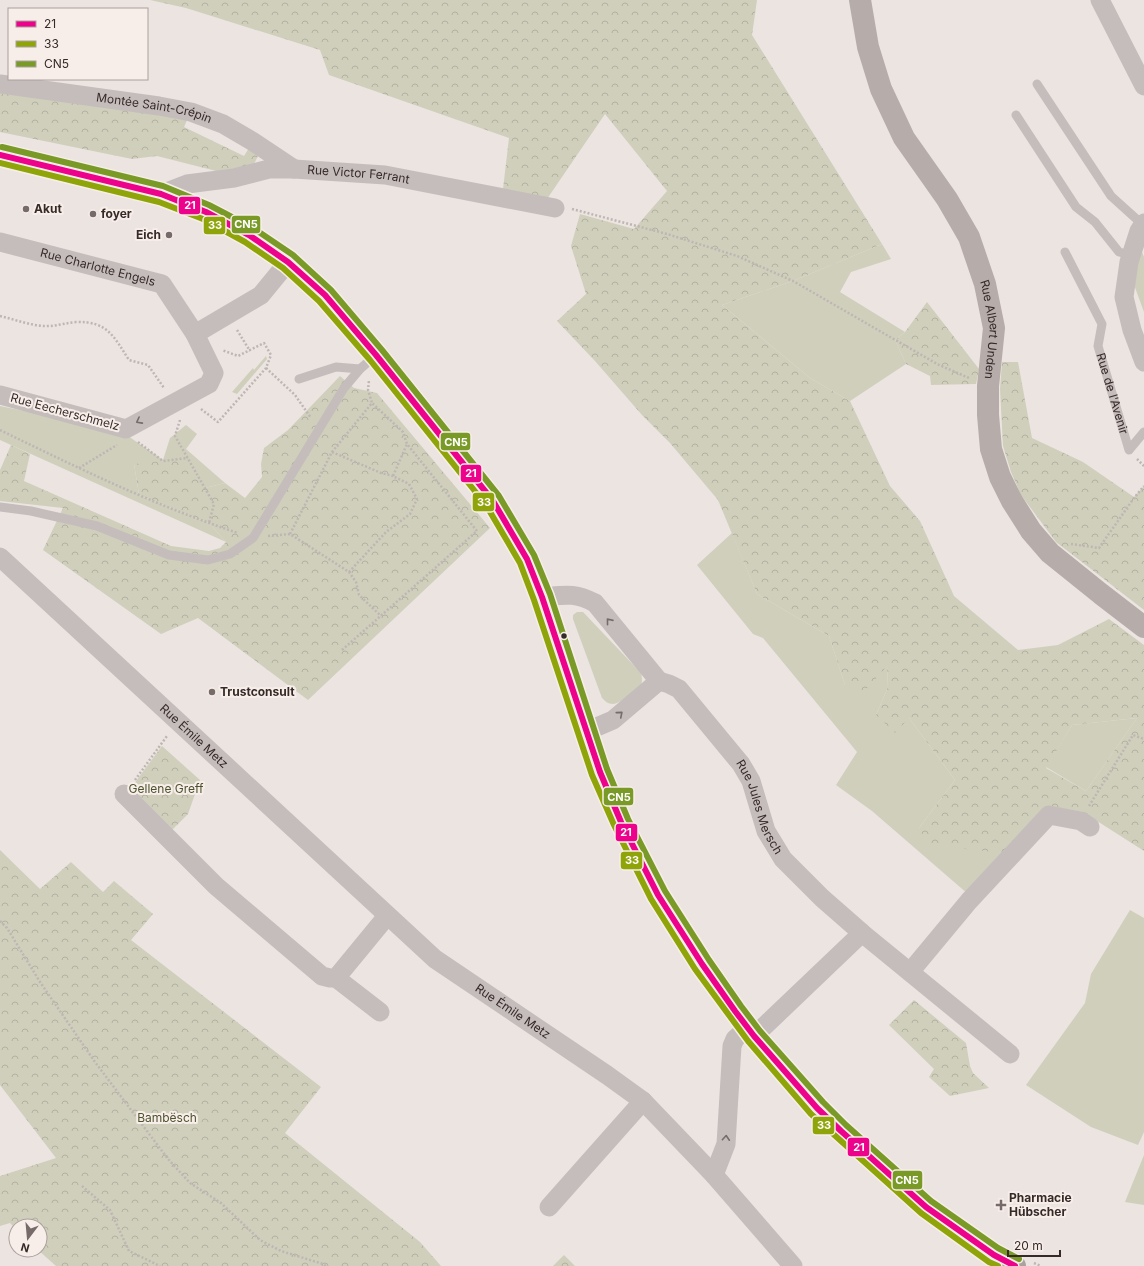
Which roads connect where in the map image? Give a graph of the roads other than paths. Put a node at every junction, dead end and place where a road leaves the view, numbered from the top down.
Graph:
1 (860, 0) edge
2 (1103, 6) edge
3 (0, 84) edge
4 (1037, 84) dead end
5 (1144, 86) edge
6 (1016, 114) dead end
7 (0, 155) edge
8 (294, 169) junction
9 (161, 194) junction
10 (555, 208) dead end
11 (1143, 224) edge
12 (0, 242) edge
13 (1065, 252) dead end
14 (1131, 255) junction
15 (288, 262) junction
16 (195, 334) junction
17 (376, 355) junction
18 (1144, 362) edge
19 (360, 369) junction
20 (299, 379) dead end
21 (0, 395) edge
22 (1144, 432) edge
23 (0, 507) edge
24 (0, 557) edge
25 (542, 597) junction
26 (1144, 627) edge
27 (659, 681) junction
28 (585, 732) junction
29 (124, 794) road end
30 (1086, 824) road end
31 (387, 916) junction
32 (862, 934) junction
33 (910, 972) junction
34 (336, 978) junction
35 (380, 1012) dead end
36 (750, 1032) junction
37 (1010, 1054) dead end
38 (643, 1101) junction
39 (714, 1175) junction
40 (549, 1206) dead end
41 (793, 1266) edge
42 (1015, 1266) edge

1 - 26 main road, Rue Albert Unden
2 - 5 street
3 - 8 street, Montée Saint-Crépin
4 - 11 lane
6 - 14 lane
7 - 9 main road
8 - 9 street, Rue Victor Ferrant
8 - 10 street, Rue Victor Ferrant
9 - 15 main road
11 - 14 street
12 - 16 street, Rue Charlotte Engels
13 - 22 lane, Rue de l'Avenir
14 - 18 street
15 - 16 street
15 - 17 main road
16 -> 21 street, Rue Eecherschmelz
17 - 19 lane
17 - 25 main road
19 - 20 lane
19 - 23 lane
24 - 31 street, Rue Émile Metz
27 -> 25 street
25 - 28 main road
28 -> 27 street
27 - 32 street, Rue Jules Mersch
28 - 36 main road
29 - 34 street
30 - 33 street
31 - 34 street
31 - 38 street, Rue Émile Metz
32 - 33 street, Rue Jules Mersch
32 - 36 street
33 - 37 street, Rue Jules Mersch
34 - 35 street
39 -> 36 street
36 - 42 main road
38 - 39 street, Rue Émile Metz
38 - 40 street
39 - 41 street, Rue Émile Metz

